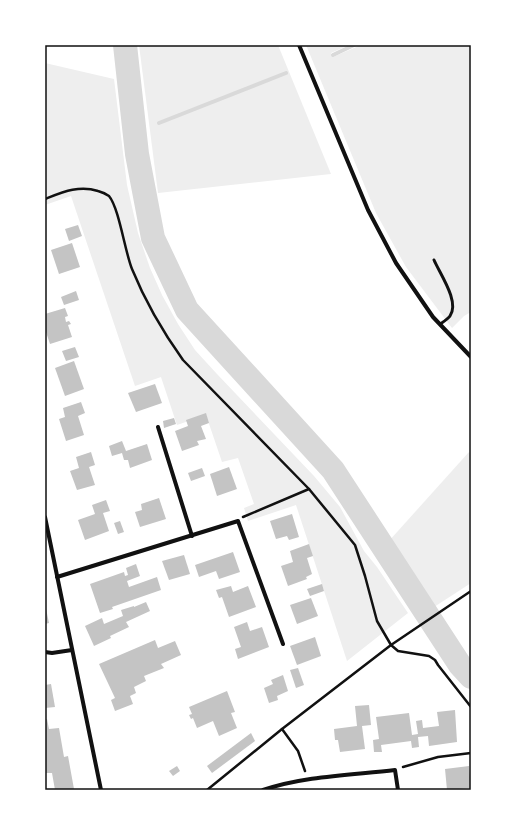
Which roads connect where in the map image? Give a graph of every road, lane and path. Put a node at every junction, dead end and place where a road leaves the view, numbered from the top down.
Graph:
1 (299, 45) edge
2 (45, 199) edge
3 (434, 260) dead end
4 (440, 324) junction
5 (471, 357) edge
6 (158, 427) dead end
7 (309, 489) junction
8 (45, 516) edge
9 (238, 521) junction
10 (192, 536) junction
11 (57, 577) junction
12 (471, 591) edge
13 (283, 644) dead end
14 (391, 645) junction
15 (72, 650) junction
16 (45, 652) edge
17 (471, 707) edge
18 (282, 729) junction
19 (471, 753) edge
20 (395, 770) junction
21 (307, 780) junction
22 (101, 790) edge
23 (207, 790) edge
24 (262, 790) edge
25 (398, 790) edge

1 - 4 street
2 - 7 path
3 - 4 lane
4 - 5 street
6 - 10 street
7 - 9 path
7 - 14 path
8 - 11 street
9 - 10 street
9 - 13 street
10 - 11 street
11 - 15 street
12 - 14 path
14 - 17 path
14 - 18 path
15 - 16 street
15 - 22 street
18 - 21 path
18 - 23 path
19 - 20 path
20 - 21 street
20 - 25 street
21 - 24 street

